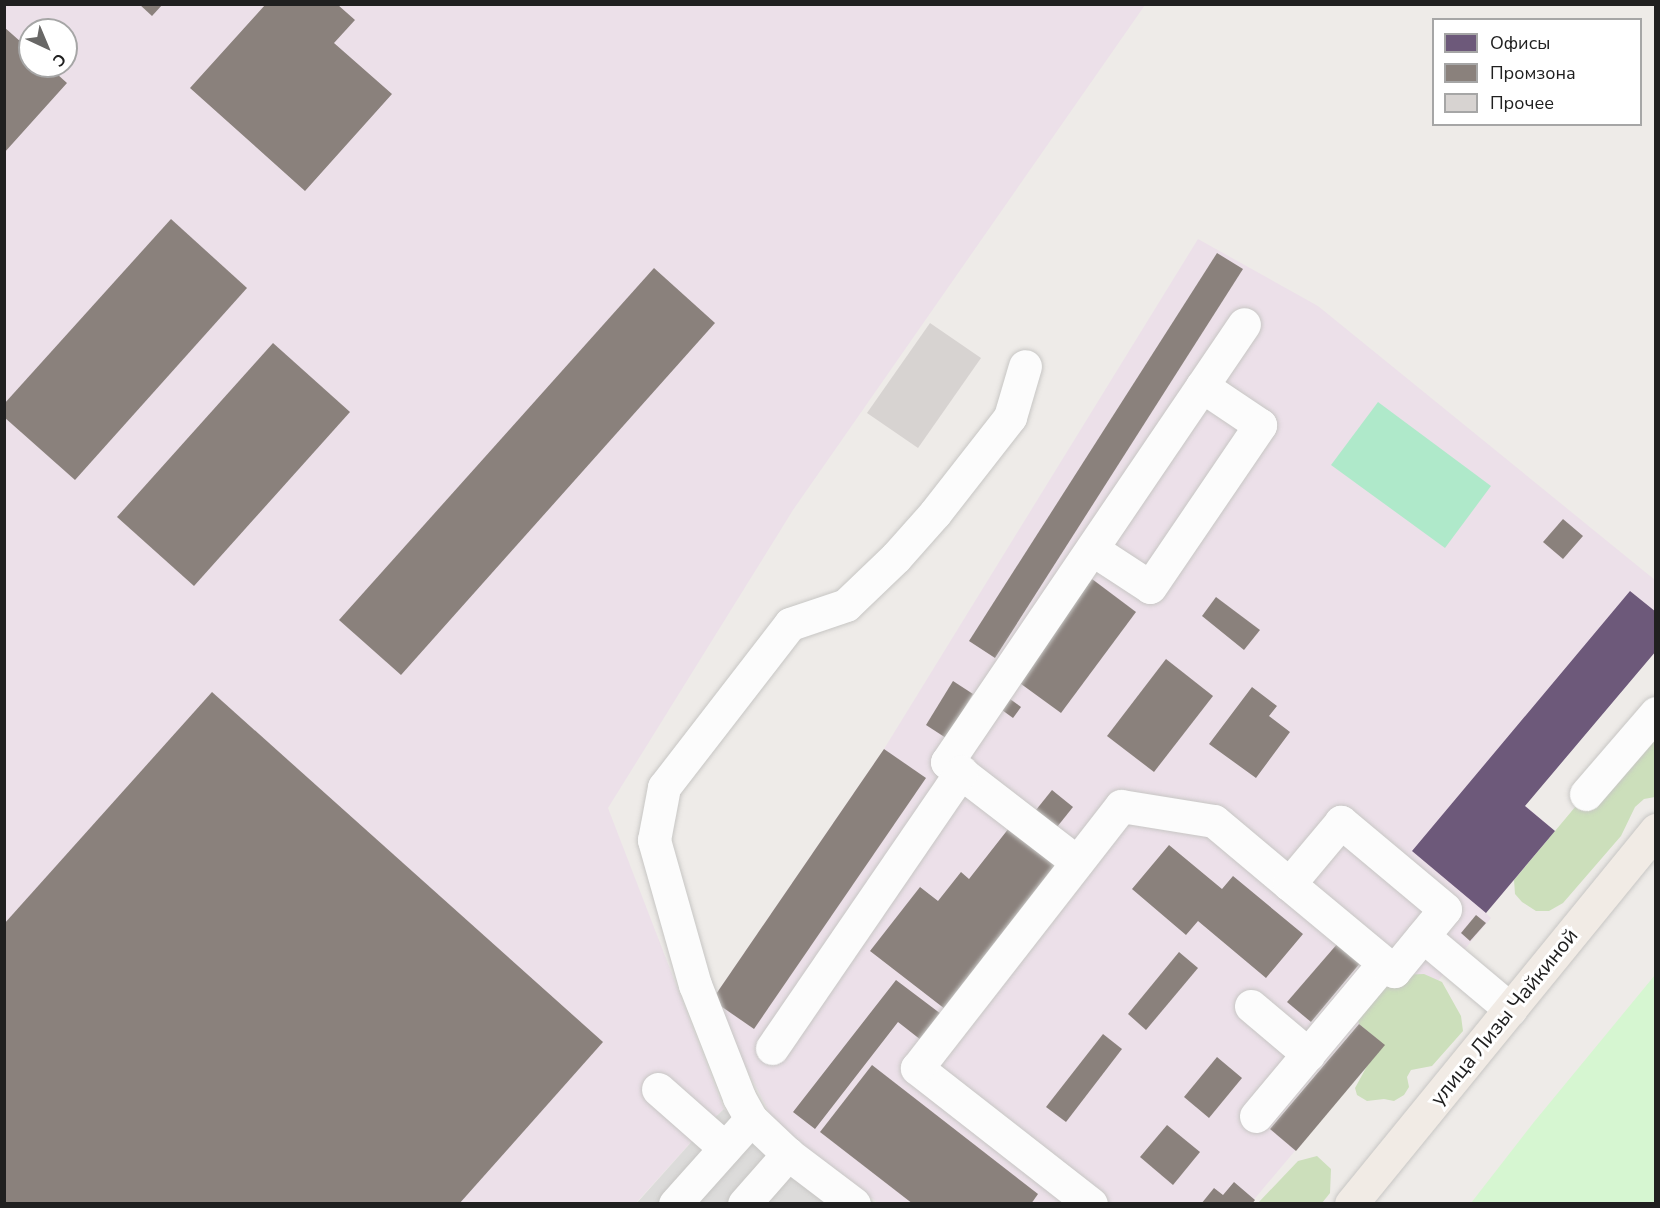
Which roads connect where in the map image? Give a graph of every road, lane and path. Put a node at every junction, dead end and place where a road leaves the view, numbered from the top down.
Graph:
1 (1245, 324) dead end
2 (1025, 366) dead end
3 (1202, 386) junction
4 (1092, 549) junction
5 (1656, 713) edge
6 (960, 772) junction
7 (1586, 794) dead end
8 (1656, 830) edge
9 (1077, 862) junction
10 (1289, 884) junction
11 (1423, 936) junction
12 (1384, 963) junction
13 (1251, 1006) dead end
14 (1510, 1009) junction
15 (772, 1047) dead end
16 (1308, 1054) junction
17 (658, 1089) dead end
18 (1256, 1116) dead end
19 (751, 1119) junction
20 (724, 1148) junction
21 (788, 1154) junction
22 (844, 1201) edge
23 (675, 1203) edge
24 (744, 1203) edge
25 (1091, 1203) edge
26 (1352, 1203) edge

1 - 3 lane
2 - 19 lane
3 - 4 lane
3 - 4 lane
4 - 6 lane
5 - 7 lane
6 - 9 lane
6 - 15 lane
8 - 14 main road, улица Лизы Чайкиной
9 - 10 lane
9 - 25 lane
10 - 11 lane
10 - 12 lane
11 - 12 lane
11 - 14 lane
12 - 16 lane
13 - 16 lane
14 - 26 main road, улица Лизы Чайкиной
16 - 18 lane
17 - 20 lane
19 - 20 lane
19 - 21 lane
20 - 23 lane
21 - 22 lane
21 - 24 lane

